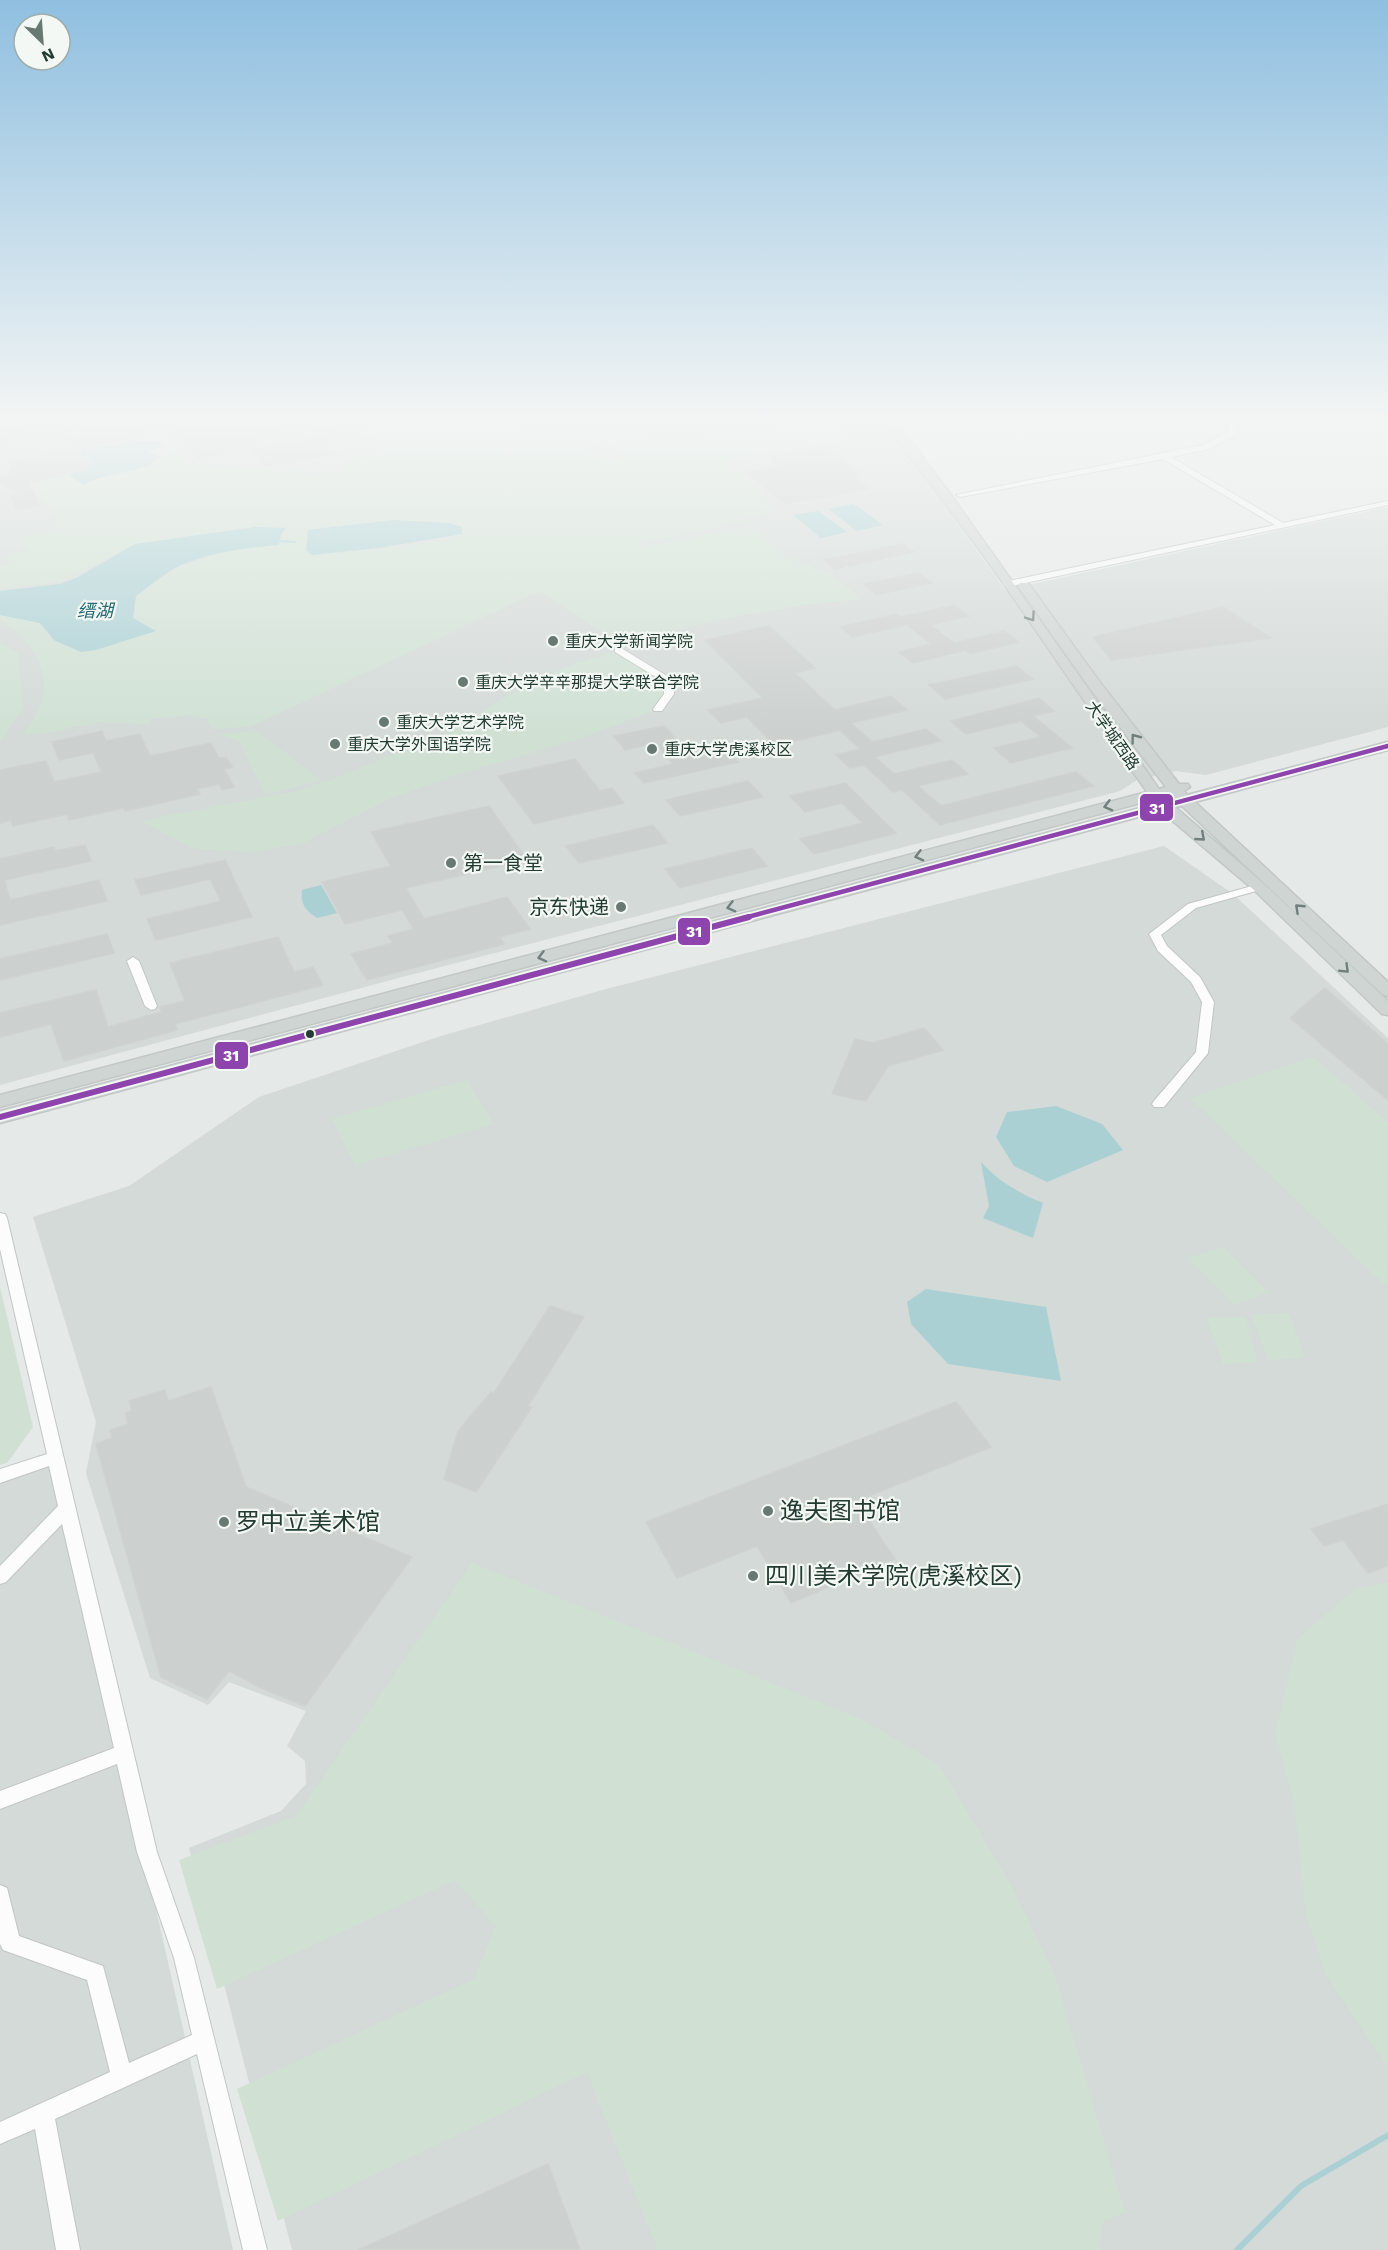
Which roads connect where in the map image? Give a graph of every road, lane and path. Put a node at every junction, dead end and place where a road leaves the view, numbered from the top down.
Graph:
1 (967, 523) edge
2 (977, 523) edge
3 (1277, 523) edge
4 (1296, 523) edge
5 (1282, 526) junction
6 (1014, 582) junction
7 (618, 650) dead end
8 (658, 709) dead end
9 (1388, 734) edge
10 (1388, 746) edge
11 (1178, 794) junction
12 (1159, 799) junction
13 (1259, 887) junction
14 (133, 961) dead end
15 (1388, 991) edge
16 (151, 1006) dead end
17 (1388, 1010) edge
18 (0, 1101) edge
19 (1159, 1104) dead end
20 (0, 1117) edge
21 (0, 1218) edge
22 (57, 1467) junction
23 (0, 1476) edge
24 (67, 1508) junction
25 (0, 1577) edge
26 (124, 1753) junction
27 (0, 1800) edge
28 (0, 1895) edge
29 (204, 2040) junction
30 (122, 2077) junction
31 (43, 2114) junction
32 (0, 2133) edge
33 (68, 2250) edge
34 (255, 2250) edge

1 - 6 main road, 大学城西路
2 - 6 main road, 大学城西路
3 - 5 street
4 - 5 street
5 - 6 street
11 -> 6 main road, 大学城西路
6 -> 12 main road, 大学城西路
7 - 8 street
9 - 11 main road
10 - 11 main road
11 - 12 main road
15 -> 11 main road, 大学城西路
12 -> 13 main road, 大学城西路
12 -> 18 main road
12 - 20 main road
13 -> 17 main road, 大学城西路
13 - 19 street
14 - 16 street
21 - 22 street
22 - 23 street
22 - 24 street
24 - 25 street
24 - 26 street
26 - 27 street
26 - 29 street
28 - 30 street
29 - 30 street
29 - 34 street
30 - 31 street
31 - 32 street
31 - 33 street

